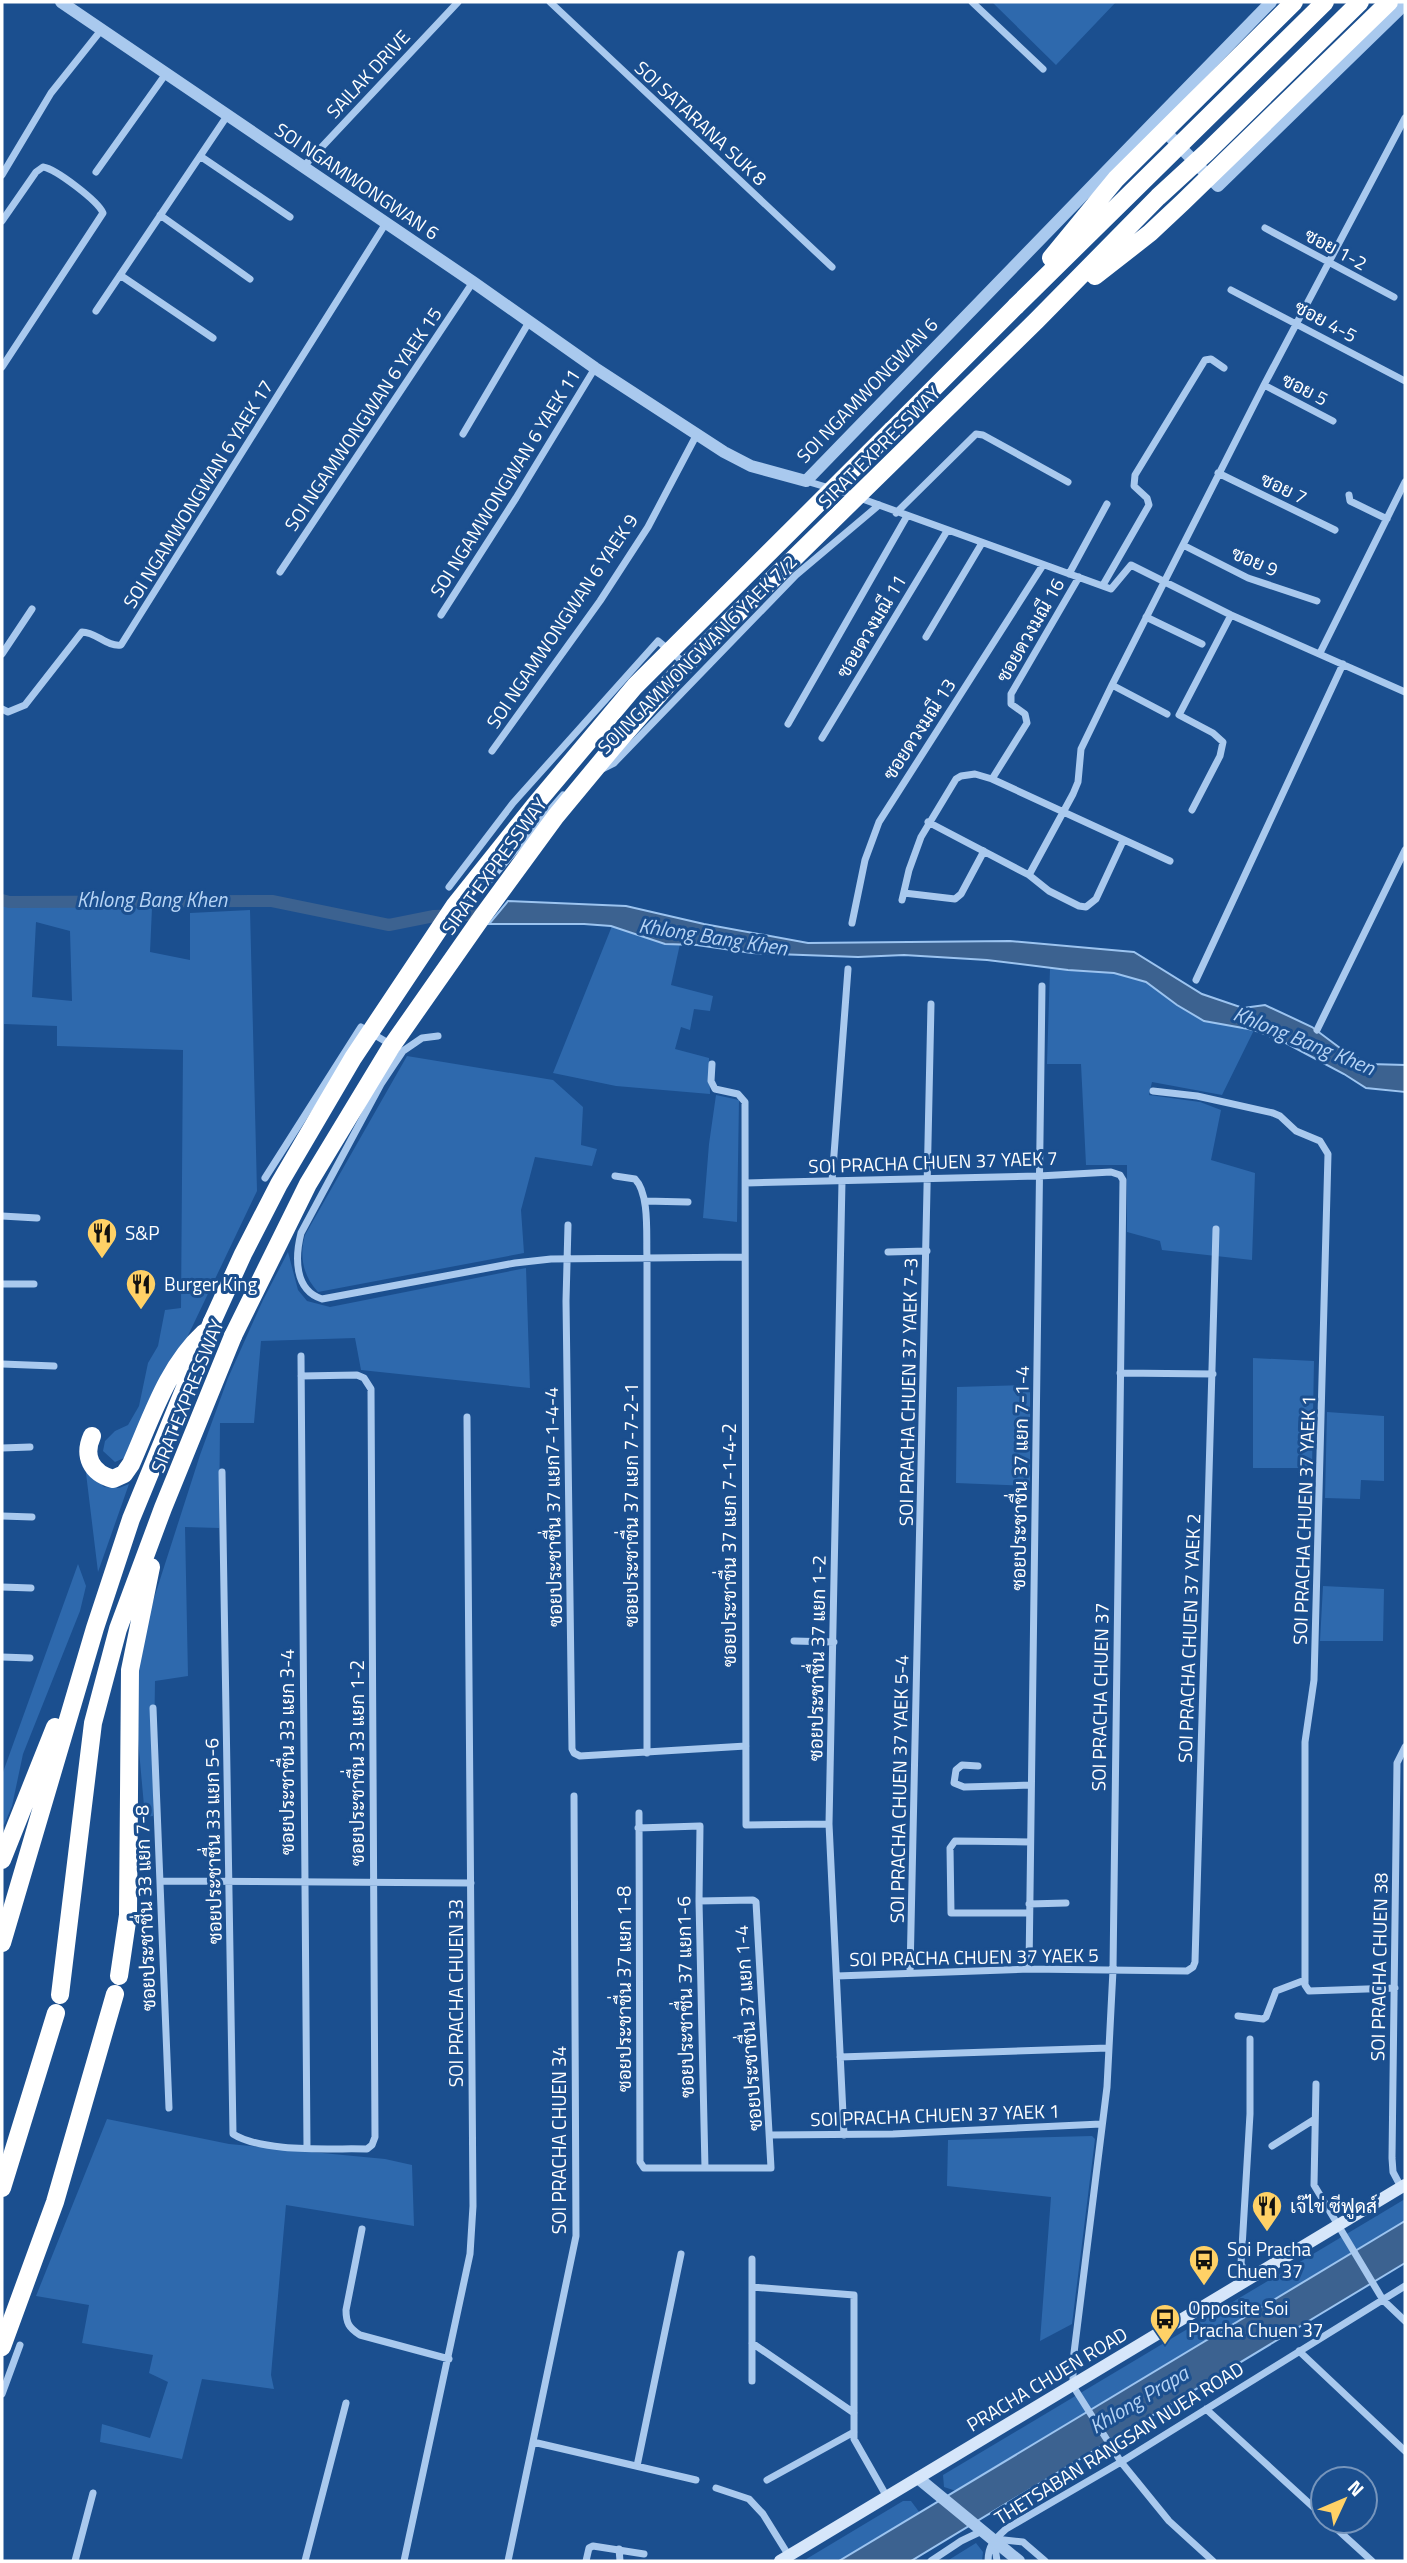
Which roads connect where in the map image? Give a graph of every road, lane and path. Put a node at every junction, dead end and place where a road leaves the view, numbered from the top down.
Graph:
1 (61, 2) edge
2 (458, 2) edge
3 (550, 2) edge
4 (972, 2) edge
5 (1271, 2) edge
6 (1294, 2) edge
7 (1325, 2) edge
8 (1360, 2) edge
9 (1390, 2) edge
10 (1405, 4) edge
11 (102, 29) junction
12 (1043, 69) dead end
13 (165, 75) junction
14 (226, 116) junction
15 (1405, 118) edge
16 (1155, 121) junction
17 (200, 156) junction
18 (302, 168) junction
19 (96, 172) dead end
20 (2, 175) edge
21 (160, 215) junction
22 (290, 217) dead end
23 (2, 219) edge
24 (386, 223) junction
25 (1265, 228) dead end
26 (1327, 263) junction
27 (832, 267) dead end
28 (120, 275) junction
29 (250, 279) dead end
30 (474, 282) junction
31 (1231, 290) dead end
32 (1394, 297) dead end
33 (1016, 306) junction
34 (96, 311) dead end
35 (1037, 320) junction
36 (529, 322) junction
37 (1296, 324) junction
38 (213, 338) dead end
39 (2, 367) edge
40 (595, 368) junction
41 (1224, 368) dead end
42 (1405, 381) edge
43 (1264, 385) junction
44 (1333, 421) dead end
45 (463, 434) dead end
46 (697, 434) junction
47 (1219, 473) junction
48 (806, 481) junction
49 (1068, 482) dead end
50 (1405, 482) edge
51 (1349, 495) dead end
52 (879, 505) junction
53 (1107, 505) dead end
54 (896, 513) junction
55 (907, 516) junction
56 (1387, 519) junction
57 (1335, 530) dead end
58 (947, 531) junction
59 (982, 543) junction
60 (1182, 545) junction
61 (1043, 565) junction
62 (280, 572) dead end
63 (1069, 574) junction
64 (1079, 577) junction
65 (1164, 582) junction
66 (1102, 585) junction
67 (1317, 601) dead end
68 (32, 608) dead end
69 (1231, 614) junction
70 (441, 615) dead end
71 (1146, 617) junction
72 (926, 637) dead end
73 (1202, 644) dead end
74 (1320, 653) junction
75 (2, 654) edge
76 (1343, 664) junction
77 (698, 675) junction
78 (1112, 685) junction
79 (1405, 692) edge
80 (2, 709) edge
81 (1167, 714) dead end
82 (788, 724) dead end
83 (822, 738) dead end
84 (492, 751) dead end
85 (992, 779) junction
86 (1192, 810) dead end
87 (1062, 813) junction
88 (929, 822) junction
89 (1123, 841) junction
90 (1405, 850) edge
91 (984, 851) junction
92 (1170, 861) dead end
93 (1029, 875) junction
94 (449, 887) dead end
95 (483, 888) dead end
96 (852, 923) dead end
97 (848, 969) dead end
98 (1196, 980) dead end
99 (1042, 986) dead end
100 (931, 1004) dead end
101 (1317, 1030) dead end
102 (438, 1035) dead end
103 (403, 1051) junction
104 (712, 1064) dead end
105 (1153, 1091) dead end
106 (1120, 1175) joint
107 (615, 1176) dead end
108 (1040, 1176) junction
109 (265, 1178) dead end
110 (928, 1179) junction
111 (832, 1181) junction
112 (842, 1181) junction
113 (746, 1182) junction
114 (645, 1201) junction
115 (688, 1202) dead end
116 (2, 1216) edge
117 (37, 1217) dead end
118 (568, 1225) dead end
119 (1216, 1228) dead end
120 (927, 1251) junction
121 (888, 1252) dead end
122 (647, 1258) junction
123 (744, 1258) junction
124 (568, 1259) junction
125 (2, 1283) edge
126 (34, 1284) dead end
127 (211, 1325) junction
128 (301, 1356) dead end
129 (2, 1364) edge
130 (54, 1366) dead end
131 (1120, 1373) junction
132 (1213, 1374) junction
133 (301, 1376) junction
134 (467, 1417) dead end
135 (92, 1436) dead end
136 (30, 1447) dead end
137 (2, 1448) edge
138 (222, 1472) dead end
139 (163, 1508) junction
140 (2, 1517) edge
141 (32, 1517) dead end
142 (2, 1587) edge
143 (31, 1588) dead end
144 (919, 1606) joint
145 (95, 1628) junction
146 (794, 1641) dead end
147 (834, 1642) junction
148 (2, 1657) edge
149 (30, 1658) dead end
150 (153, 1707) dead end
151 (746, 1746) junction
152 (1405, 1747) edge
153 (647, 1753) junction
154 (978, 1766) dead end
155 (1031, 1785) junction
156 (574, 1796) dead end
157 (639, 1813) dead end
158 (829, 1824) junction
159 (638, 1828) junction
160 (1030, 1842) junction
161 (3, 1852) edge
162 (160, 1881) junction
163 (230, 1882) junction
164 (304, 1882) junction
165 (374, 1883) junction
166 (471, 1883) junction
167 (699, 1901) junction
168 (1066, 1903) dead end
169 (1030, 1904) junction
170 (1029, 1913) junction
171 (2, 1943) edge
172 (1029, 1969) junction
173 (1113, 1970) junction
174 (910, 1973) junction
175 (119, 1976) dead end
176 (836, 1976) junction
177 (1305, 1980) junction
178 (1395, 1988) junction
179 (115, 1994) dead end
180 (60, 1995) dead end
181 (56, 2013) dead end
182 (1238, 2016) dead end
183 (1250, 2039) dead end
184 (1108, 2048) junction
185 (841, 2057) junction
186 (1316, 2084) dead end
187 (169, 2108) dead end
188 (1315, 2119) junction
189 (1101, 2124) junction
190 (771, 2135) junction
191 (844, 2135) junction
192 (1272, 2146) dead end
193 (307, 2148) junction
194 (705, 2168) junction
195 (1403, 2186) edge
196 (2, 2188) edge
197 (1338, 2225) junction
198 (362, 2229) dead end
199 (681, 2254) dead end
200 (752, 2259) dead end
201 (1249, 2280) junction
202 (1405, 2286) edge
203 (752, 2287) junction
204 (1382, 2297) junction
205 (1405, 2321) edge
206 (752, 2343) junction
207 (20, 2345) dead end
208 (2, 2347) edge
209 (1299, 2351) junction
210 (449, 2359) junction
211 (751, 2381) dead end
212 (1073, 2385) junction
213 (2, 2394) edge
214 (346, 2403) dead end
215 (1206, 2409) junction
216 (854, 2413) junction
217 (854, 2432) junction
218 (533, 2442) junction
219 (1405, 2451) edge
220 (1121, 2462) junction
221 (637, 2466) junction
222 (918, 2478) junction
223 (696, 2480) dead end
224 (767, 2480) dead end
225 (716, 2488) dead end
226 (93, 2493) dead end
227 (887, 2497) junction
228 (1309, 2503) edge
229 (984, 2531) junction
230 (1343, 2535) edge
231 (620, 2549) junction
232 (643, 2554) dead end
233 (784, 2558) edge
234 (75, 2561) edge
235 (305, 2561) edge
236 (404, 2561) edge
237 (508, 2561) edge
238 (586, 2561) edge
239 (620, 2561) edge
240 (931, 2561) edge
241 (988, 2561) edge
242 (997, 2561) edge
243 (1019, 2561) edge
244 (1045, 2561) edge
245 (1213, 2561) edge
246 (1372, 2561) edge

1 - 11 street, SOI NGAMWONGWAN 6
2 - 18 street, SAILAK DRIVE
3 - 27 street, SOI SATARANA SUK 8
4 - 12 street
5 - 16 street, SOI NGAMWONGWAN 6
6 - 33 highway, bridge
7 - 33 highway, SIRAT EXPRESSWAY, bridge
8 - 35 highway, SIRAT EXPRESSWAY, bridge
9 - 35 highway, bridge
10 - 16 street
11 - 13 street, SOI NGAMWONGWAN 6
11 - 20 street
13 - 14 street, SOI NGAMWONGWAN 6
13 - 19 street
14 - 17 street
14 - 18 street, SOI NGAMWONGWAN 6
15 - 26 street
16 - 48 street, SOI NGAMWONGWAN 6
17 - 21 street
17 - 22 street
18 - 24 street, SOI NGAMWONGWAN 6
21 - 28 street
21 - 29 street
23 - 39 street
24 - 30 street, SOI NGAMWONGWAN 6
24 - 80 street, SOI NGAMWONGWAN 6 YAEK 17
25 - 26 street, ซอย 1-2
26 - 32 street, ซอย 1-2
26 - 37 street
28 - 34 street
28 - 38 street
30 - 36 street, SOI NGAMWONGWAN 6
30 - 62 street, SOI NGAMWONGWAN 6 YAEK 15
31 - 37 street, ซอย 4-5
33 - 127 highway, SIRAT EXPRESSWAY, bridge
35 - 139 highway, SIRAT EXPRESSWAY, bridge
36 - 40 street, SOI NGAMWONGWAN 6
36 - 45 street
37 - 42 street, ซอย 4-5
37 - 43 street
40 - 46 street, SOI NGAMWONGWAN 6
40 - 70 street, SOI NGAMWONGWAN 6 YAEK 11
41 - 66 street
43 - 44 street, ซอย 5
43 - 47 street
46 - 48 street, SOI NGAMWONGWAN 6
46 - 84 street, SOI NGAMWONGWAN 6 YAEK 9
47 - 57 street, ซอย 7
47 - 60 street
48 - 52 street
49 - 54 street
50 - 56 street
51 - 56 street
52 - 54 street
52 - 77 street, SOI NGAMWONGWAN 6 YAEK 7/2
53 - 63 street
54 - 55 street
55 - 58 street
55 - 82 street
56 - 74 street
58 - 59 street
58 - 83 street, ซอยดวงมณี 11
59 - 61 street
59 - 72 street
60 - 65 street
60 - 67 street, ซอย 9
61 - 63 street
61 - 96 street, ซอยดวงมณี 13
63 - 64 street
64 - 66 street
64 - 85 street, ซอยดวงมณี 16
65 - 66 street
65 - 69 street
65 - 71 street
68 - 75 street
69 - 74 street
69 - 86 street
71 - 73 street
71 - 78 street
74 - 76 street
76 - 79 street
76 - 98 street
77 - 94 street
77 - 95 street, SOI NGAMWONGWAN 6 YAEK 7/2
78 - 81 street
78 - 87 street
85 - 87 street
85 - 88 street
87 - 89 street
87 - 93 street
88 - 91 street
88 - 91 street
89 - 92 street
89 - 93 street
90 - 101 street
91 - 93 street
97 - 111 street
99 - 108 street, ซอยประชาชื่น 37 แยก 7-1-4
100 - 110 street, SOI PRACHA CHUEN 37 YAEK 7-3
102 - 103 street
103 - 109 street
103 - 124 street
104 - 113 street, ซอยประชาชื่น 37 แยก 7-1-4-2
105 - 177 street, SOI PRACHA CHUEN 37 YAEK 1
106 - 108 street, SOI PRACHA CHUEN 37 YAEK 7
106 - 131 street, SOI PRACHA CHUEN 37
107 - 114 street
108 - 110 street, SOI PRACHA CHUEN 37 YAEK 7
108 - 155 street, ซอยประชาชื่น 37 แยก 7-1-4
110 - 112 street, SOI PRACHA CHUEN 37 YAEK 7
110 - 120 street, SOI PRACHA CHUEN 37 YAEK 7-3
111 - 112 street, SOI PRACHA CHUEN 37 YAEK 7
111 - 113 street, SOI PRACHA CHUEN 37 YAEK 7
112 - 147 street, ซอยประชาชื่น 37 แยก 1-2
113 - 123 street, ซอยประชาชื่น 37 แยก 7-1-4-2
114 - 115 street
114 - 122 street, ซอยประชาชื่น 37 แยก 7-7-2-1
116 - 117 street
118 - 124 street, ซอยประชาชื่น 37 แยก7-1-4-4
119 - 132 street, SOI PRACHA CHUEN 37 YAEK 2
120 - 121 street
120 - 144 street, SOI PRACHA CHUEN 37 YAEK 7-3
122 - 123 street
122 - 124 street
122 - 153 street, ซอยประชาชื่น 37 แยก 7-7-2-1
123 - 151 street, ซอยประชาชื่น 37 แยก 7-1-4-2
124 - 153 street, ซอยประชาชื่น 37 แยก7-1-4-4
125 - 126 street
127 - 135 highway
127 - 145 highway, SIRAT EXPRESSWAY
128 - 133 street, ซอยประชาชื่น 33 แยก 3-4
129 - 130 street
131 - 132 street
131 - 173 street, SOI PRACHA CHUEN 37
132 - 173 street, SOI PRACHA CHUEN 37 YAEK 2
133 - 164 street, ซอยประชาชื่น 33 แยก 3-4
133 - 165 street, ซอยประชาชื่น 33 แยก 1-2
134 - 166 street, SOI PRACHA CHUEN 33
136 - 137 street
138 - 163 street, ซอยประชาชื่น 33 แยก 5-6
139 - 175 highway
139 - 180 highway, SIRAT EXPRESSWAY
140 - 141 street
142 - 143 street
144 - 174 street, SOI PRACHA CHUEN 37 YAEK 5-4
145 - 161 highway
145 - 171 highway, SIRAT EXPRESSWAY
146 - 147 street
147 - 158 street, ซอยประชาชื่น 37 แยก 1-2
148 - 149 street
150 - 162 street, ซอยประชาชื่น 33 แยก 7-8
151 - 153 street
151 - 158 street, ซอยประชาชื่น 37 แยก 7-1-4-2
152 - 178 street, SOI PRACHA CHUEN 38
154 - 155 street
155 - 160 street, ซอยประชาชื่น 37 แยก 7-1-4
156 - 218 street, SOI PRACHA CHUEN 34
157 - 159 street, ซอยประชาชื่น 37 แยก 1-8
158 - 176 street, ซอยประชาชื่น 37 แยก 1-2
159 - 167 street, ซอยประชาชื่น 37 แยก1-6
159 - 194 street, ซอยประชาชื่น 37 แยก 1-8
160 - 169 street, ซอยประชาชื่น 37 แยก 7-1-4
160 - 170 street
162 - 163 street
162 - 187 street, ซอยประชาชื่น 33 แยก 7-8
163 - 164 street
163 - 193 street, ซอยประชาชื่น 33 แยก 5-6
164 - 165 street
164 - 193 street, ซอยประชาชื่น 33 แยก 3-4
165 - 166 street
165 - 193 street, ซอยประชาชื่น 33 แยก 1-2
166 - 210 street, SOI PRACHA CHUEN 33
167 - 190 street, ซอยประชาชื่น 37 แยก 1-4
167 - 194 street, ซอยประชาชื่น 37 แยก1-6
168 - 169 street
169 - 170 street, ซอยประชาชื่น 37 แยก 7-1-4
170 - 172 street, ซอยประชาชื่น 37 แยก 7-1-4
172 - 173 street, SOI PRACHA CHUEN 37 YAEK 5
172 - 174 street, SOI PRACHA CHUEN 37 YAEK 5
173 - 184 street, SOI PRACHA CHUEN 37
174 - 176 street, SOI PRACHA CHUEN 37 YAEK 5
176 - 185 street, ซอยประชาชื่น 37 แยก 1-2
177 - 178 street
177 - 182 street
178 - 195 street, SOI PRACHA CHUEN 38
179 - 208 highway
181 - 196 highway
183 - 201 street
184 - 185 street
184 - 189 street, SOI PRACHA CHUEN 37
185 - 191 street, ซอยประชาชื่น 37 แยก 1-2
186 - 188 street
188 - 192 street
188 - 197 street
189 - 191 street, SOI PRACHA CHUEN 37 YAEK 1
189 - 212 street, SOI PRACHA CHUEN 37
190 - 191 street, SOI PRACHA CHUEN 37 YAEK 1
190 - 194 street, ซอยประชาชื่น 37 แยก 1-4
195 - 197 main road, PRACHA CHUEN ROAD
197 - 201 main road, PRACHA CHUEN ROAD
197 - 204 street
198 - 210 street
199 - 221 street
200 - 203 street
201 - 212 main road, PRACHA CHUEN ROAD
202 - 204 street, THETSABAN RANGSAN NUEA ROAD
203 - 206 street
203 - 216 street
204 - 205 street
204 - 209 street, THETSABAN RANGSAN NUEA ROAD
206 - 211 street
206 - 216 street
207 - 213 street
209 - 215 street, THETSABAN RANGSAN NUEA ROAD
209 - 219 street
210 - 236 street, SOI PRACHA CHUEN 33
212 - 220 street
212 - 222 main road, PRACHA CHUEN ROAD
214 - 235 street
215 - 220 street, THETSABAN RANGSAN NUEA ROAD
215 - 228 street
216 - 217 street
217 - 224 street
217 - 227 street
218 - 221 street
218 - 237 street, SOI PRACHA CHUEN 34
220 - 229 street, THETSABAN RANGSAN NUEA ROAD
220 - 245 street
221 - 223 street
222 - 227 main road, PRACHA CHUEN ROAD
222 - 229 street
225 - 233 street
226 - 234 street
227 - 233 main road, PRACHA CHUEN ROAD
229 - 240 street, THETSABAN RANGSAN NUEA ROAD
229 - 241 street
229 - 242 street
229 - 243 street
229 - 244 street
230 - 246 street
231 - 232 street
231 - 238 street
231 - 239 street

